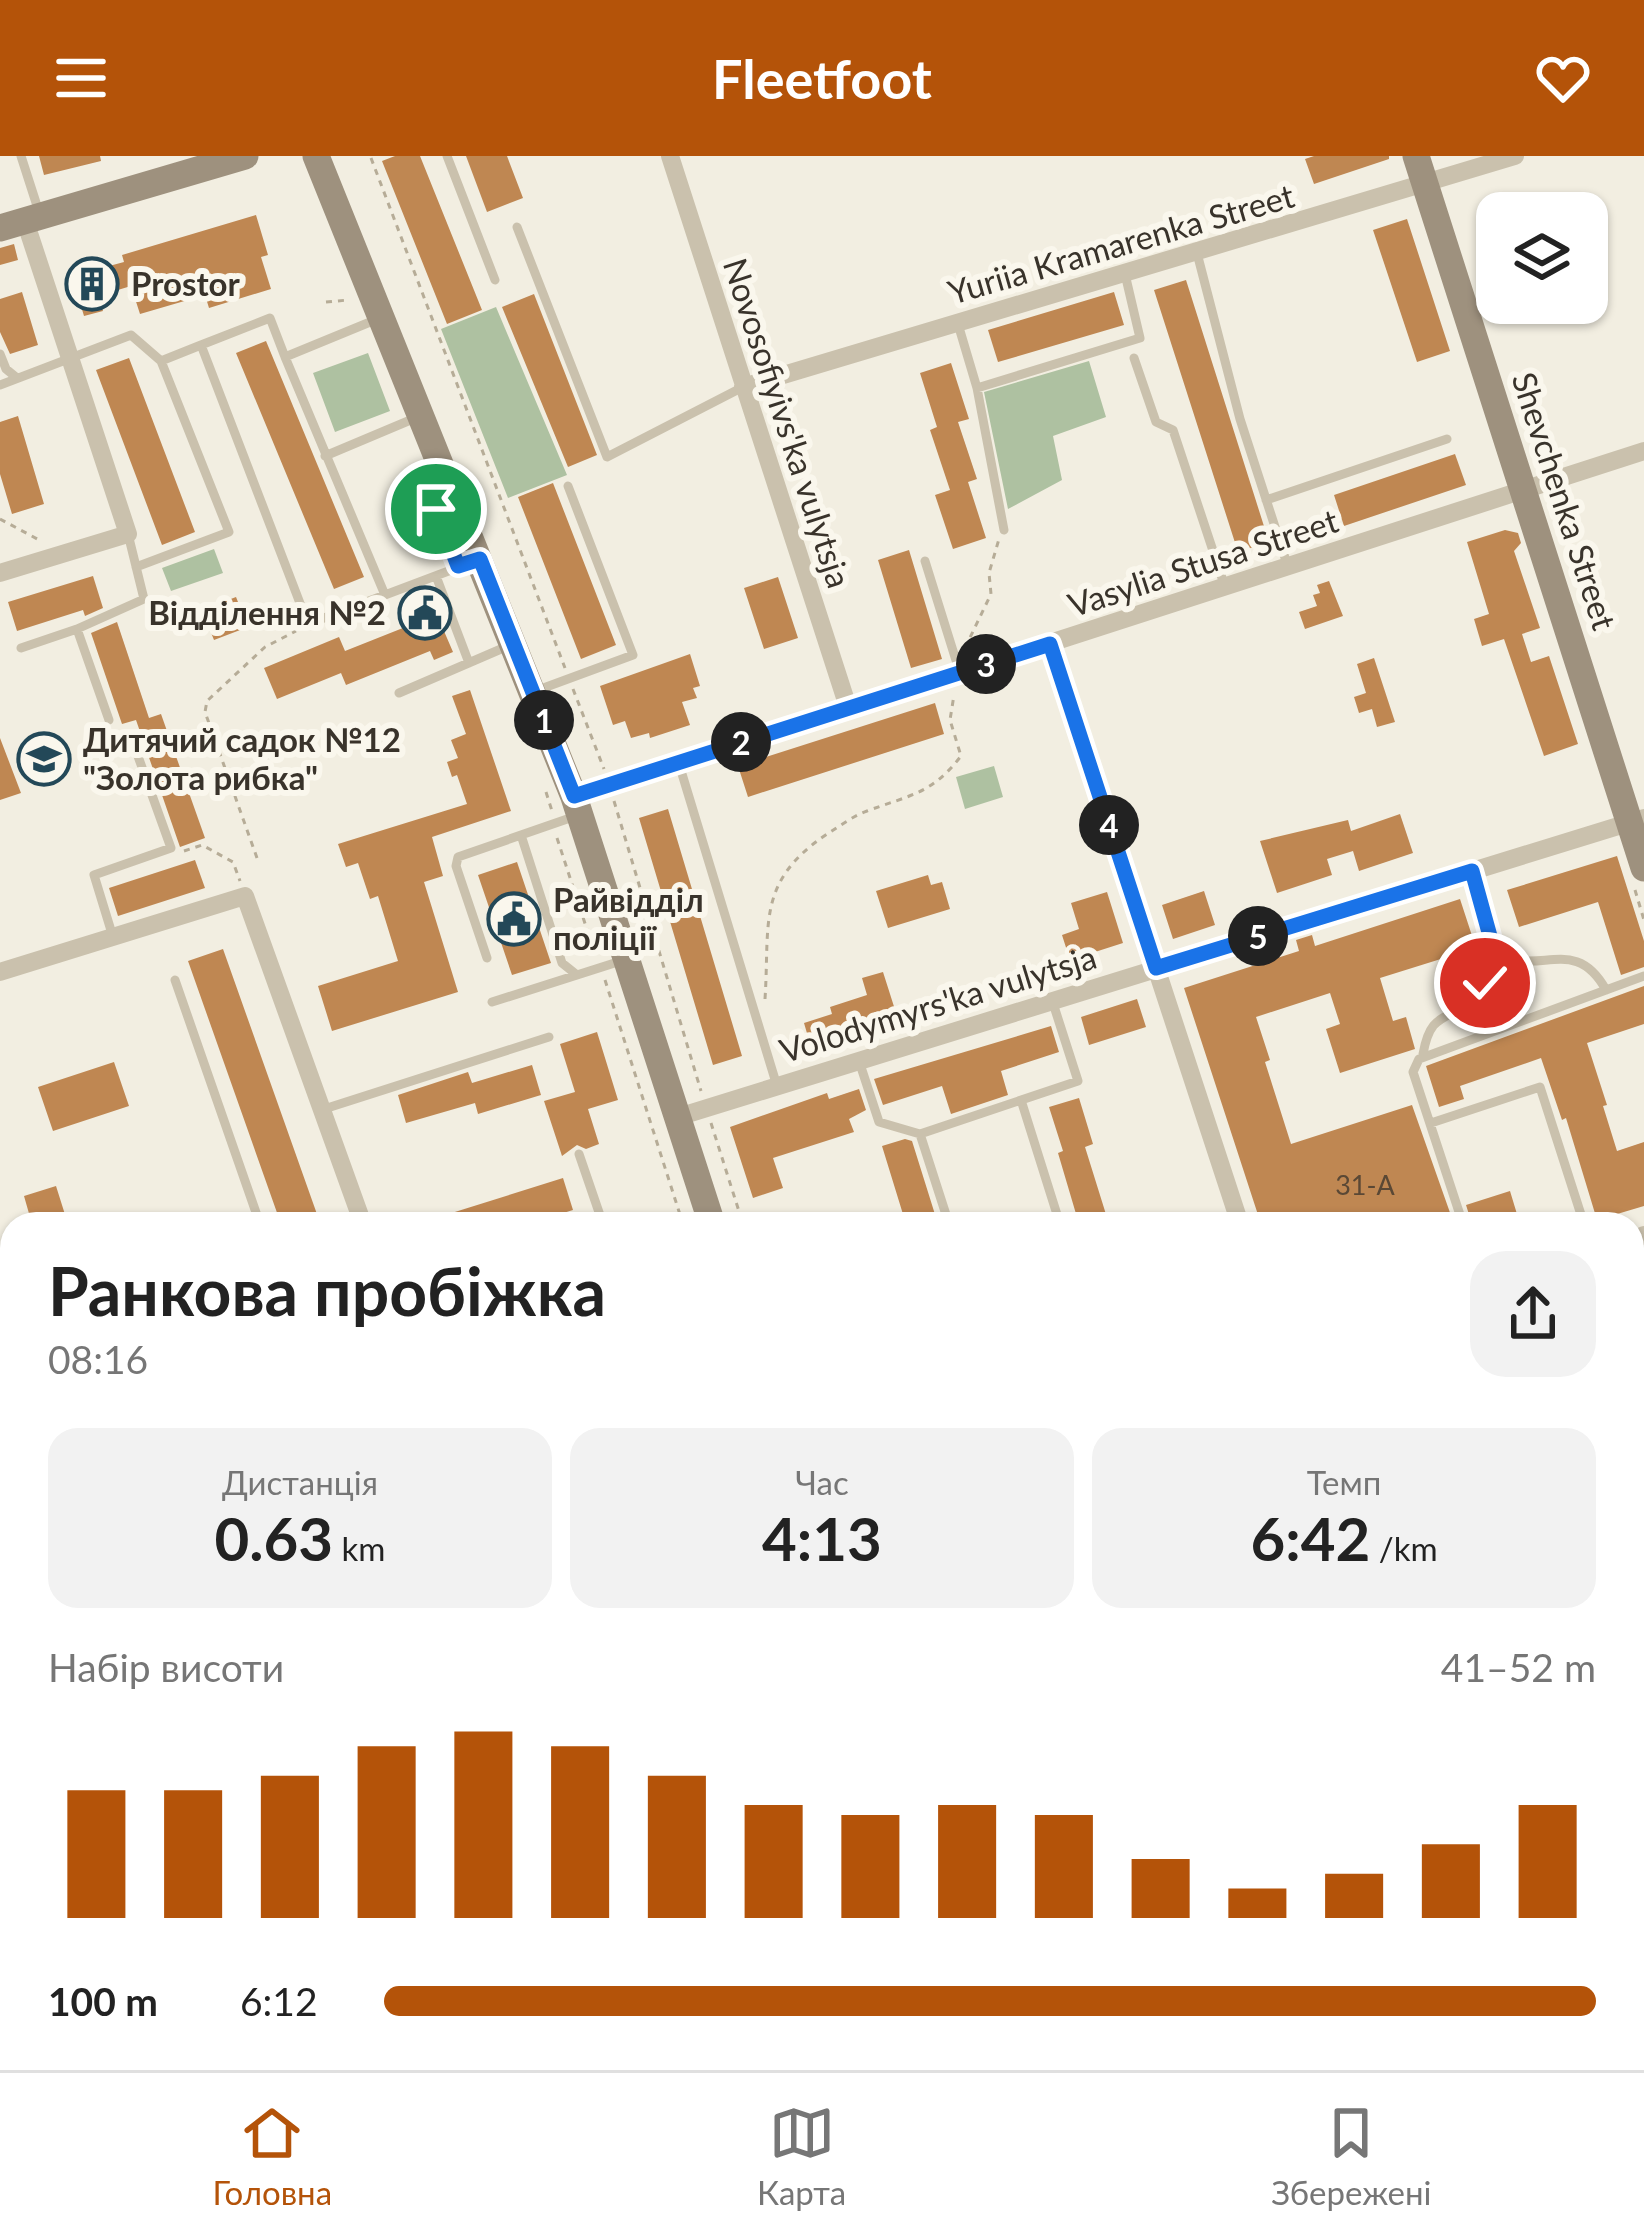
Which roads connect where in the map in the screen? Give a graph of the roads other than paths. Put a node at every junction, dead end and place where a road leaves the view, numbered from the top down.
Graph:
1 (21, 156) edge
2 (245, 156) edge
3 (316, 156) edge
4 (447, 156) edge
5 (670, 156) edge
6 (1416, 156) edge
7 (1516, 156) edge
8 (1426, 185) junction
9 (22, 222) edge
10 (518, 226) dead end
11 (1197, 253) junction
12 (1125, 274) junction
13 (495, 280) dead end
14 (371, 322) junction
15 (958, 324) junction
16 (201, 345) junction
17 (0, 354) edge
18 (70, 357) junction
19 (285, 357) junction
20 (1134, 358) dead end
21 (160, 362) junction
22 (16, 378) junction
23 (0, 385) edge
24 (743, 388) junction
25 (977, 388) junction
26 (423, 415) junction
27 (1447, 439) dead end
28 (1644, 451) edge
29 (326, 457) junction
30 (568, 486) dead end
31 (1522, 491) junction
32 (1266, 500) junction
33 (1004, 530) road end
34 (128, 534) junction
35 (480, 559) junction
36 (925, 561) dead end
37 (136, 567) junction
38 (1288, 567) junction
39 (0, 573) edge
40 (436, 576) junction
41 (1226, 587) junction
42 (385, 595) junction
43 (77, 629) junction
44 (513, 644) junction
45 (1050, 644) junction
46 (21, 648) dead end
47 (469, 663) junction
48 (956, 669) junction
49 (532, 692) junction
50 (399, 693) dead end
51 (848, 707) junction
52 (110, 720) dead end
53 (130, 734) dead end
54 (678, 763) junction
55 (569, 812) junction
56 (1637, 820) edge
57 (521, 835) junction
58 (1644, 868) edge
59 (1472, 871) junction
60 (113, 937) junction
61 (1493, 947) junction
62 (488, 958) dead end
63 (613, 963) junction
64 (1156, 968) junction
65 (0, 972) edge
66 (577, 975) junction
67 (1644, 976) edge
68 (176, 980) dead end
69 (1606, 990) junction
70 (1052, 1000) junction
71 (492, 1002) dead end
72 (549, 1037) dead end
73 (1423, 1054) junction
74 (859, 1060) junction
75 (777, 1086) junction
76 (1021, 1100) junction
77 (321, 1110) junction
78 (678, 1117) junction
79 (1431, 1123) junction
80 (920, 1134) junction
81 (579, 1154) dead end
82 (256, 1212) edge
83 (359, 1212) edge
84 (595, 1212) edge
85 (708, 1212) edge
86 (945, 1212) edge
87 (1056, 1212) edge
88 (1236, 1212) edge
89 (1459, 1212) edge
90 (1580, 1212) edge

1 - 9 lane
2 - 9 main road
3 - 14 main road
4 - 13 lane
5 - 24 street, Novosofiyivs'ka vulytsja
6 - 8 main road, Shevchenka Street
7 - 8 street, Yuriia Kramarenka Street
8 - 11 street, Yuriia Kramarenka Street
8 - 31 main road, Shevchenka Street
9 - 18 street
10 - 24 lane
11 - 12 street, Yuriia Kramarenka Street
11 - 32 lane
12 - 15 street, Yuriia Kramarenka Street
12 - 25 lane
14 - 19 lane
14 - 26 main road
15 - 24 street, Yuriia Kramarenka Street
15 - 25 lane
16 - 19 lane
16 - 21 lane
16 - 42 lane
17 - 22 lane
18 - 21 lane
18 - 22 lane
18 - 34 street
19 - 29 lane
20 - 41 lane
21 - 37 lane
22 - 23 lane
24 - 51 street, Novosofiyivs'ka vulytsja
25 - 33 lane
26 - 29 lane
26 - 35 main road
27 - 32 lane
28 - 31 street, Vasylia Stusa Street
29 - 42 lane
30 - 49 lane
31 - 38 street, Vasylia Stusa Street
31 - 56 main road, Shevchenka Street
32 - 38 lane
34 - 37 lane
34 - 39 street
35 - 40 lane
35 - 44 main road
36 - 48 lane
37 - 43 lane
38 - 41 street, Vasylia Stusa Street
40 - 42 lane
40 - 47 lane
41 - 45 street, Vasylia Stusa Street
43 - 46 lane
43 - 52 lane
44 - 47 lane
44 - 49 main road
45 - 48 street, Vasylia Stusa Street
45 - 64 street
47 - 50 lane
48 - 51 street, Vasylia Stusa Street
49 - 55 main road
51 - 54 street, Vasylia Stusa Street
53 - 60 lane
54 - 55 street, Vasylia Stusa Street
54 - 75 lane
55 - 57 lane
55 - 63 main road
56 - 58 main road, Shevchenka Street
56 - 59 street, Volodymyrs'ka vulytsja
57 - 62 lane
57 - 66 lane
59 - 61 lane
59 - 64 street, Volodymyrs'ka vulytsja
60 - 65 street
60 - 77 street
61 - 69 lane
61 - 73 lane
63 - 66 lane
63 - 78 main road
64 - 70 street, Volodymyrs'ka vulytsja
64 - 88 street
66 - 71 lane
67 - 69 lane
68 - 82 lane
69 - 73 lane
70 - 74 street, Volodymyrs'ka vulytsja
70 - 76 lane
72 - 77 lane
73 - 79 lane
74 - 75 street, Volodymyrs'ka vulytsja
74 - 80 lane
75 - 78 street, Volodymyrs'ka vulytsja
76 - 80 lane
76 - 87 lane
77 - 83 street
78 - 85 main road
79 - 89 lane
79 - 90 lane
80 - 86 lane
81 - 84 lane

